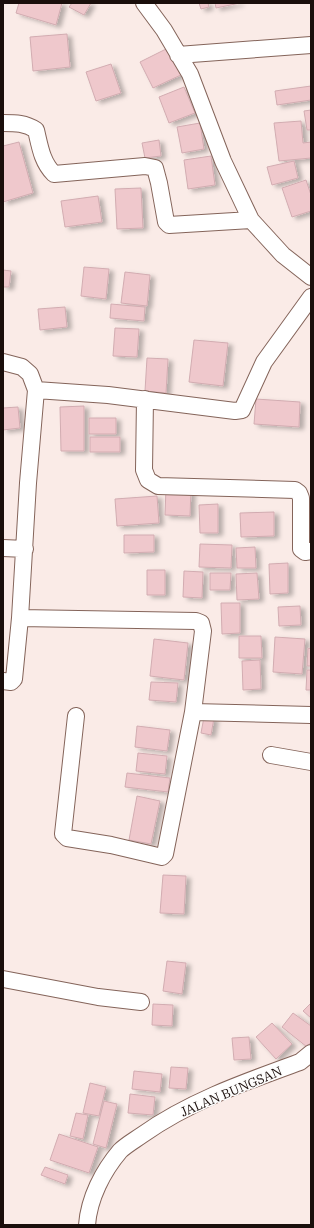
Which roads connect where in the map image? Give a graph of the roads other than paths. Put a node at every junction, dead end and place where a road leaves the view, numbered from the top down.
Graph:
1 (144, 3) edge
2 (311, 45) edge
3 (178, 54) junction
4 (3, 123) edge
5 (252, 220) junction
6 (311, 277) edge
7 (311, 298) edge
8 (3, 362) edge
9 (36, 390) junction
10 (145, 399) junction
11 (3, 548) edge
12 (25, 549) junction
13 (311, 551) edge
14 (20, 618) junction
15 (3, 681) edge
16 (193, 712) junction
17 (311, 715) edge
18 (76, 716) dead end
19 (271, 755) dead end
20 (311, 762) edge
21 (3, 978) edge
22 (141, 1002) dead end
23 (311, 1053) edge
24 (87, 1225) edge

1 - 3 street
2 - 3 street
3 - 5 street
4 - 5 street
5 - 6 street
7 - 10 street
8 - 9 street
9 - 10 street
9 - 12 street
10 - 13 street
11 - 12 street
12 - 14 street
14 - 15 street
14 - 16 street
16 - 17 street
16 - 18 street
19 - 20 street
21 - 22 street
23 - 24 street, JALAN BUNGSAN

